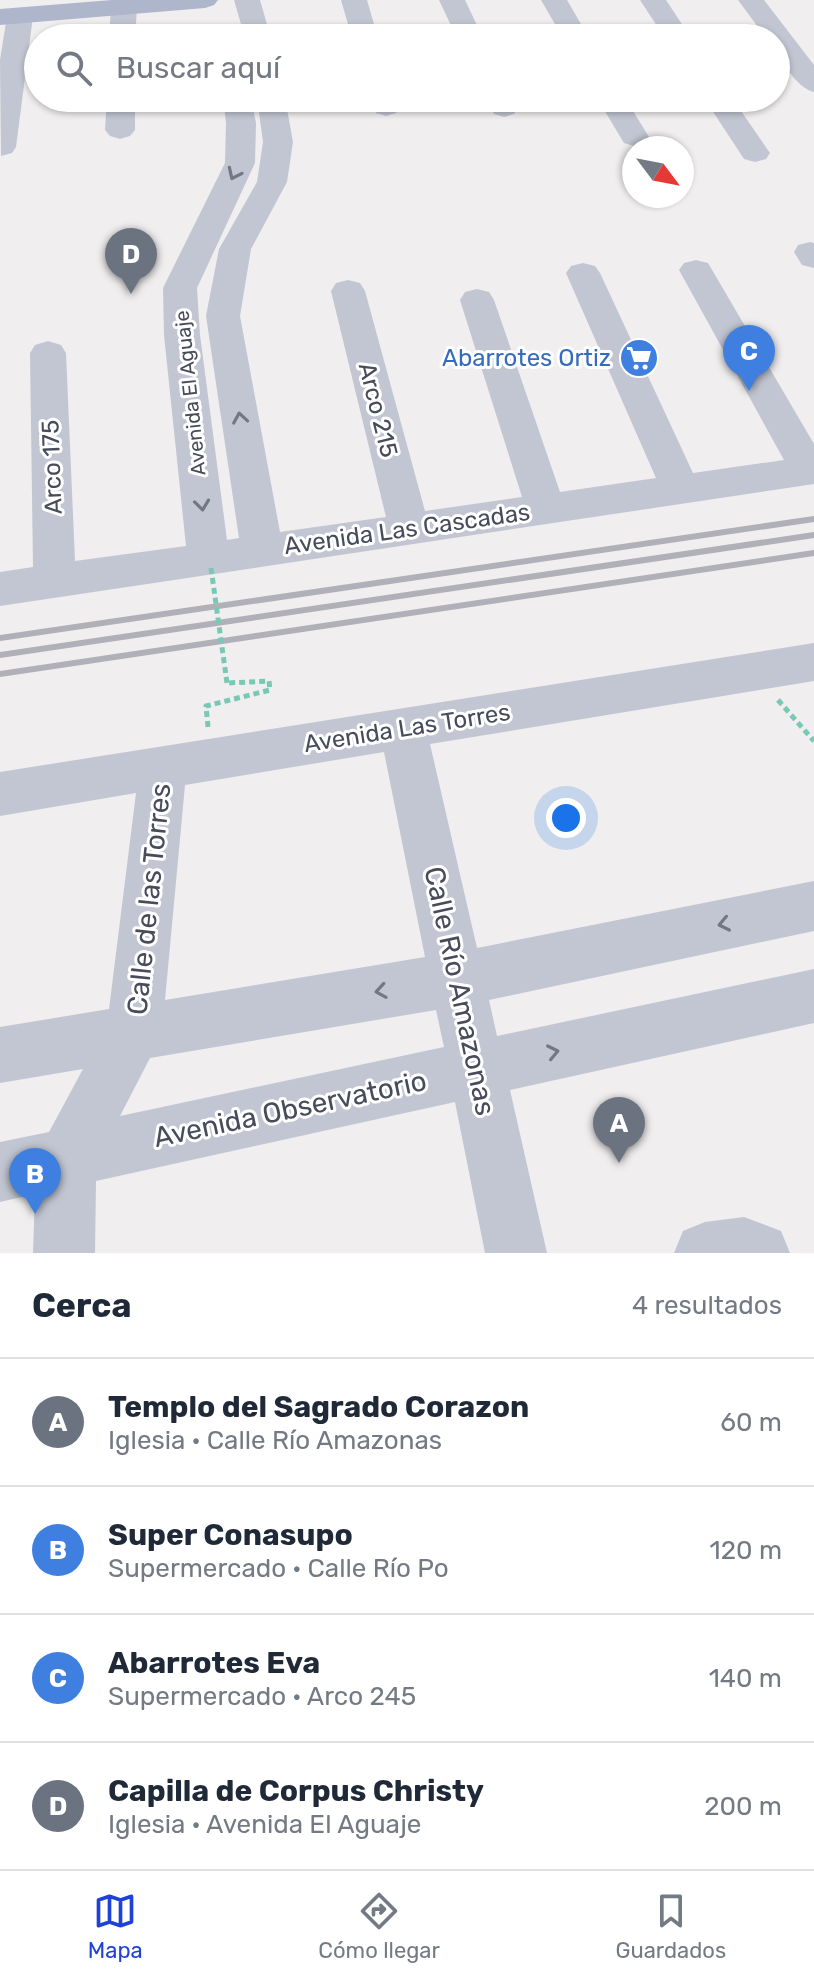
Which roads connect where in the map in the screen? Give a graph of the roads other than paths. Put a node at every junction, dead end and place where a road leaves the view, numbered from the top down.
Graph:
1 (247, 0) edge
2 (354, 0) edge
3 (452, 0) edge
4 (554, 0) edge
5 (653, 0) edge
6 (751, 0) edge
7 (215, 4) edge
8 (124, 7) junction
9 (10, 16) edge
10 (123, 24) edge
11 (254, 24) edge
12 (361, 24) edge
13 (463, 24) edge
14 (568, 24) edge
15 (669, 24) edge
16 (769, 24) edge
17 (790, 52) edge
18 (814, 84) edge
19 (121, 112) edge
20 (239, 112) edge
21 (273, 112) edge
22 (619, 112) edge
23 (727, 112) edge
24 (120, 130) dead end
25 (633, 136) edge
26 (1, 147) edge
27 (755, 153) dead end
28 (696, 270) dead end
29 (583, 273) dead end
30 (348, 291) dead end
31 (477, 300) dead end
32 (48, 353) dead end
33 (812, 470) edge
34 (681, 490) junction
35 (546, 509) junction
36 (409, 529) junction
37 (262, 550) junction
38 (210, 563) junction
39 (55, 581) junction
40 (0, 589) edge
41 (814, 662) edge
42 (403, 728) junction
43 (163, 768) junction
44 (0, 794) edge
45 (814, 906) edge
46 (458, 979) junction
47 (814, 996) edge
48 (134, 1031) junction
49 (0, 1055) edge
50 (477, 1068) junction
51 (67, 1158) junction
52 (0, 1172) edge
53 (64, 1253) edge
54 (516, 1253) edge
55 (705, 1253) edge
56 (759, 1253) edge

1 - 11 street
2 - 12 street
3 - 13 street
4 - 14 street
5 - 15 street
6 - 16 street
7 - 8 main road
8 - 9 main road
8 - 10 street
9 - 26 street
17 - 18 street
19 - 24 street
20 -> 38 street, Avenida El Aguaje
37 -> 21 street, Avenida El Aguaje
22 - 25 street
23 - 27 street
28 - 33 street
29 - 34 street
30 - 36 street, Arco 215
31 - 35 street
32 - 39 street, Arco 175
33 - 34 street, Avenida Las Cascadas
34 - 35 street, Avenida Las Cascadas
35 - 36 street, Avenida Las Cascadas
36 - 37 street, Avenida Las Cascadas
37 - 38 street, Avenida Las Cascadas
38 - 39 street, Avenida Las Cascadas
39 - 40 street, Avenida Las Cascadas
41 - 42 street, Avenida Las Torres
42 - 43 street, Avenida Las Torres
42 - 46 street, Calle Río Amazonas
43 - 44 street, Avenida Las Torres
43 - 48 street, Calle de las Torres
45 -> 46 street
46 -> 48 street
46 - 50 street, Calle Río Amazonas
50 -> 47 street, Avenida Observatorio
48 - 49 street
48 - 51 street, Calle de las Torres
50 - 51 street, Avenida Observatorio
50 - 54 street, Calle Río Amazonas
51 - 52 street, Avenida Observatorio
51 - 53 street
55 - 56 street

